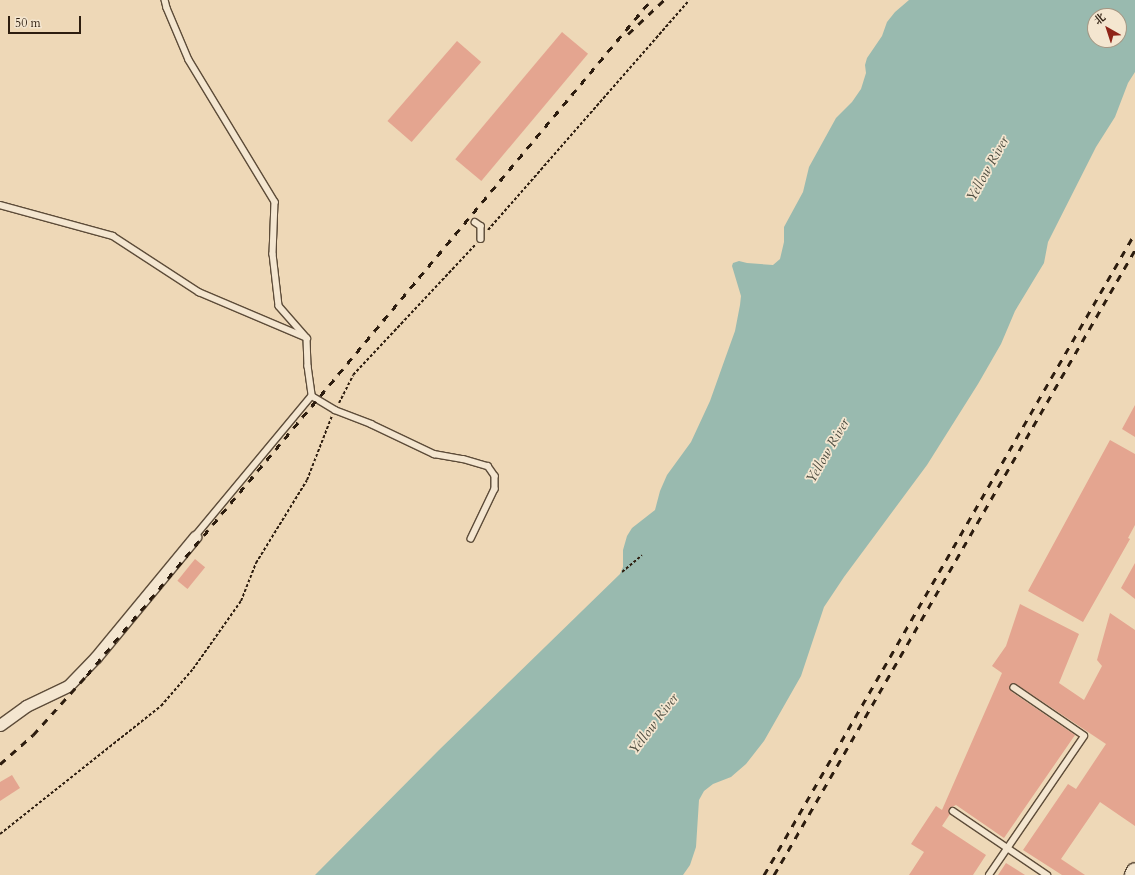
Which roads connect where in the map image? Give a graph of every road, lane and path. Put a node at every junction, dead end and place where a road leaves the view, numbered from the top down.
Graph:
1 (165, 0) edge
2 (0, 204) edge
3 (475, 222) dead end
4 (481, 238) dead end
5 (307, 338) junction
6 (312, 396) junction
7 (195, 537) joint
8 (471, 539) dead end
9 (642, 555) dead end
10 (622, 572) dead end
11 (1014, 688) dead end
12 (0, 725) edge
13 (953, 811) dead end
14 (1008, 848) junction
15 (1135, 871) edge
16 (989, 875) edge
17 (1047, 875) edge
18 (1132, 875) edge

1 - 5 lane
2 - 5 lane
3 - 4 lane
5 - 6 lane
6 - 7 lane
6 - 8 lane
7 - 12 street
9 - 10 path
11 - 14 lane
13 - 14 lane
14 - 16 lane
14 - 17 lane
15 - 18 main road

